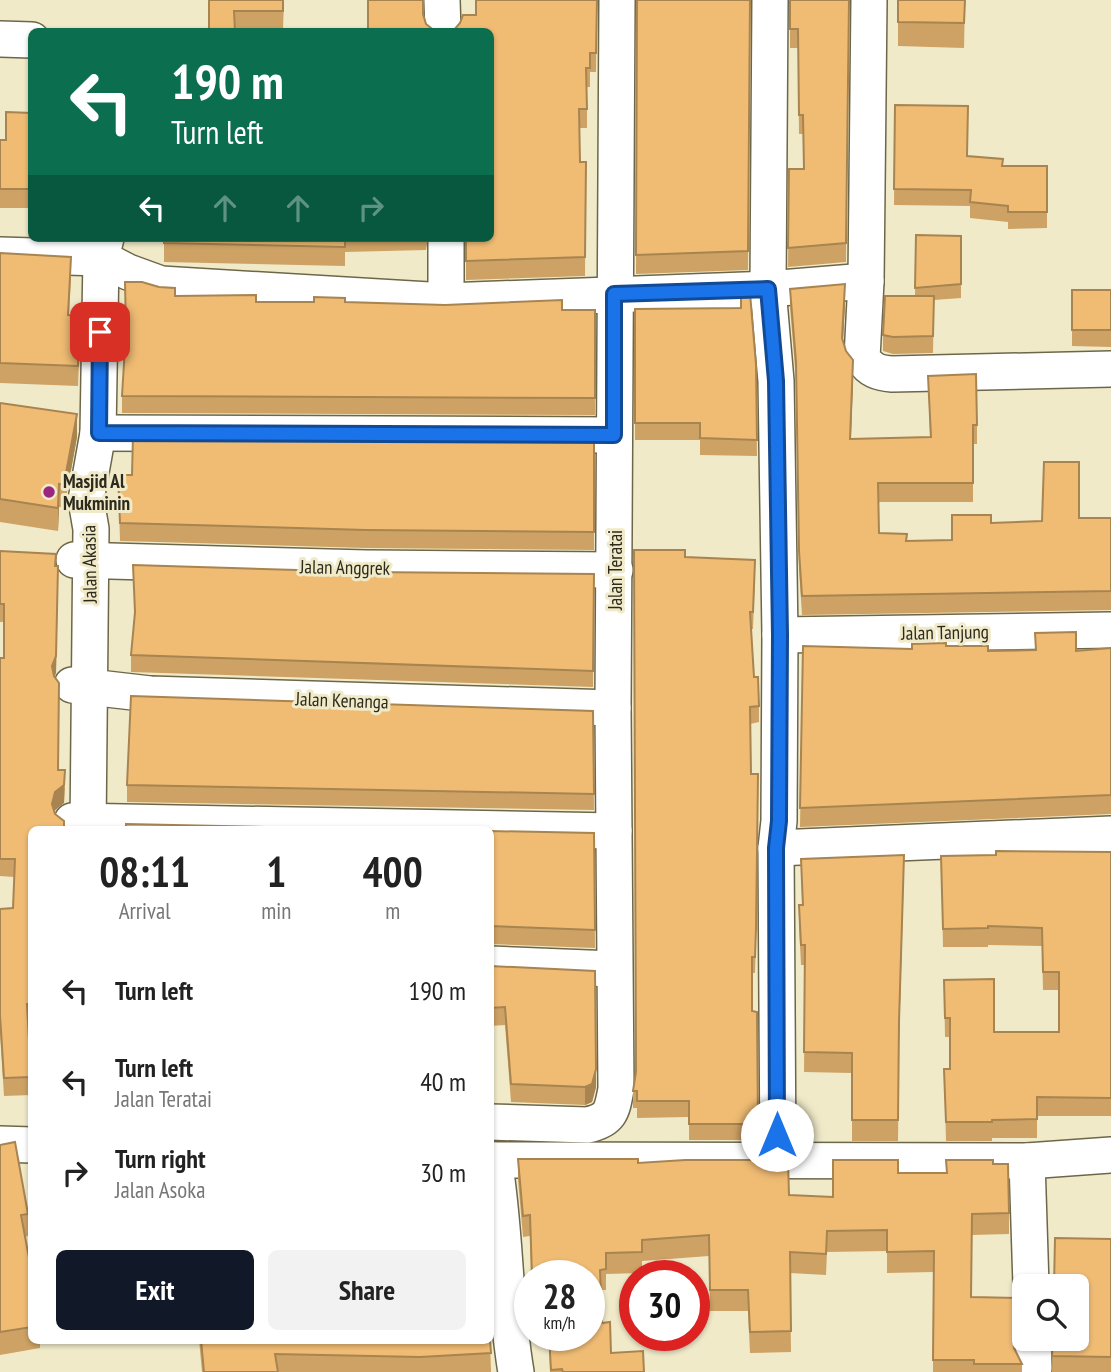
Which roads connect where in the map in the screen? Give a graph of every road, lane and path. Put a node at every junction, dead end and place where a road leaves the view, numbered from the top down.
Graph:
1 (442, 0) edge
2 (617, 0) edge
3 (770, 0) edge
4 (869, 0) edge
5 (443, 28) edge
6 (0, 40) edge
7 (28, 40) edge
8 (446, 242) edge
9 (103, 248) edge
10 (0, 255) edge
11 (866, 281) junction
12 (768, 289) junction
13 (614, 294) junction
14 (446, 301) junction
15 (1111, 369) edge
16 (99, 433) junction
17 (614, 435) junction
18 (82, 537) junction
19 (615, 570) junction
20 (1111, 630) edge
21 (780, 635) junction
22 (81, 685) junction
23 (613, 708) junction
24 (80, 825) edge
25 (169, 826) edge
26 (494, 830) edge
27 (614, 831) junction
28 (1111, 834) edge
29 (776, 848) junction
30 (494, 964) edge
31 (613, 969) junction
32 (494, 1122) edge
33 (0, 1144) edge
34 (28, 1144) edge
35 (1111, 1156) edge
36 (494, 1160) edge
37 (778, 1161) junction
38 (1027, 1161) junction
39 (494, 1170) edge
40 (1031, 1274) edge
41 (516, 1372) edge

1 - 5 street
2 - 13 street, Jalan Teratai
3 - 12 street
4 - 11 street
6 - 7 street
8 - 14 street
9 - 10 street
9 - 14 street
9 - 16 street, Jalan Akasia
11 - 12 street
11 - 15 street
12 - 13 street
12 - 21 street
13 - 14 street
13 - 17 street, Jalan Teratai
16 - 17 street
16 - 18 street, Jalan Akasia
17 - 19 street, Jalan Teratai
18 - 19 street, Jalan Anggrek
18 - 22 street, Jalan Akasia
19 - 23 street, Jalan Teratai
20 - 21 street, Jalan Tanjung
21 - 29 street
22 - 23 street, Jalan Kenanga
22 - 24 street, Jalan Akasia
23 - 27 street, Jalan Teratai
24 - 25 street
26 - 27 street
27 - 31 street, Jalan Teratai
28 - 29 street
29 - 37 street
30 - 31 street
31 - 32 street, Jalan Teratai
33 - 34 street
35 - 38 street
36 - 37 street
37 - 38 street
38 - 40 street
39 - 41 street

